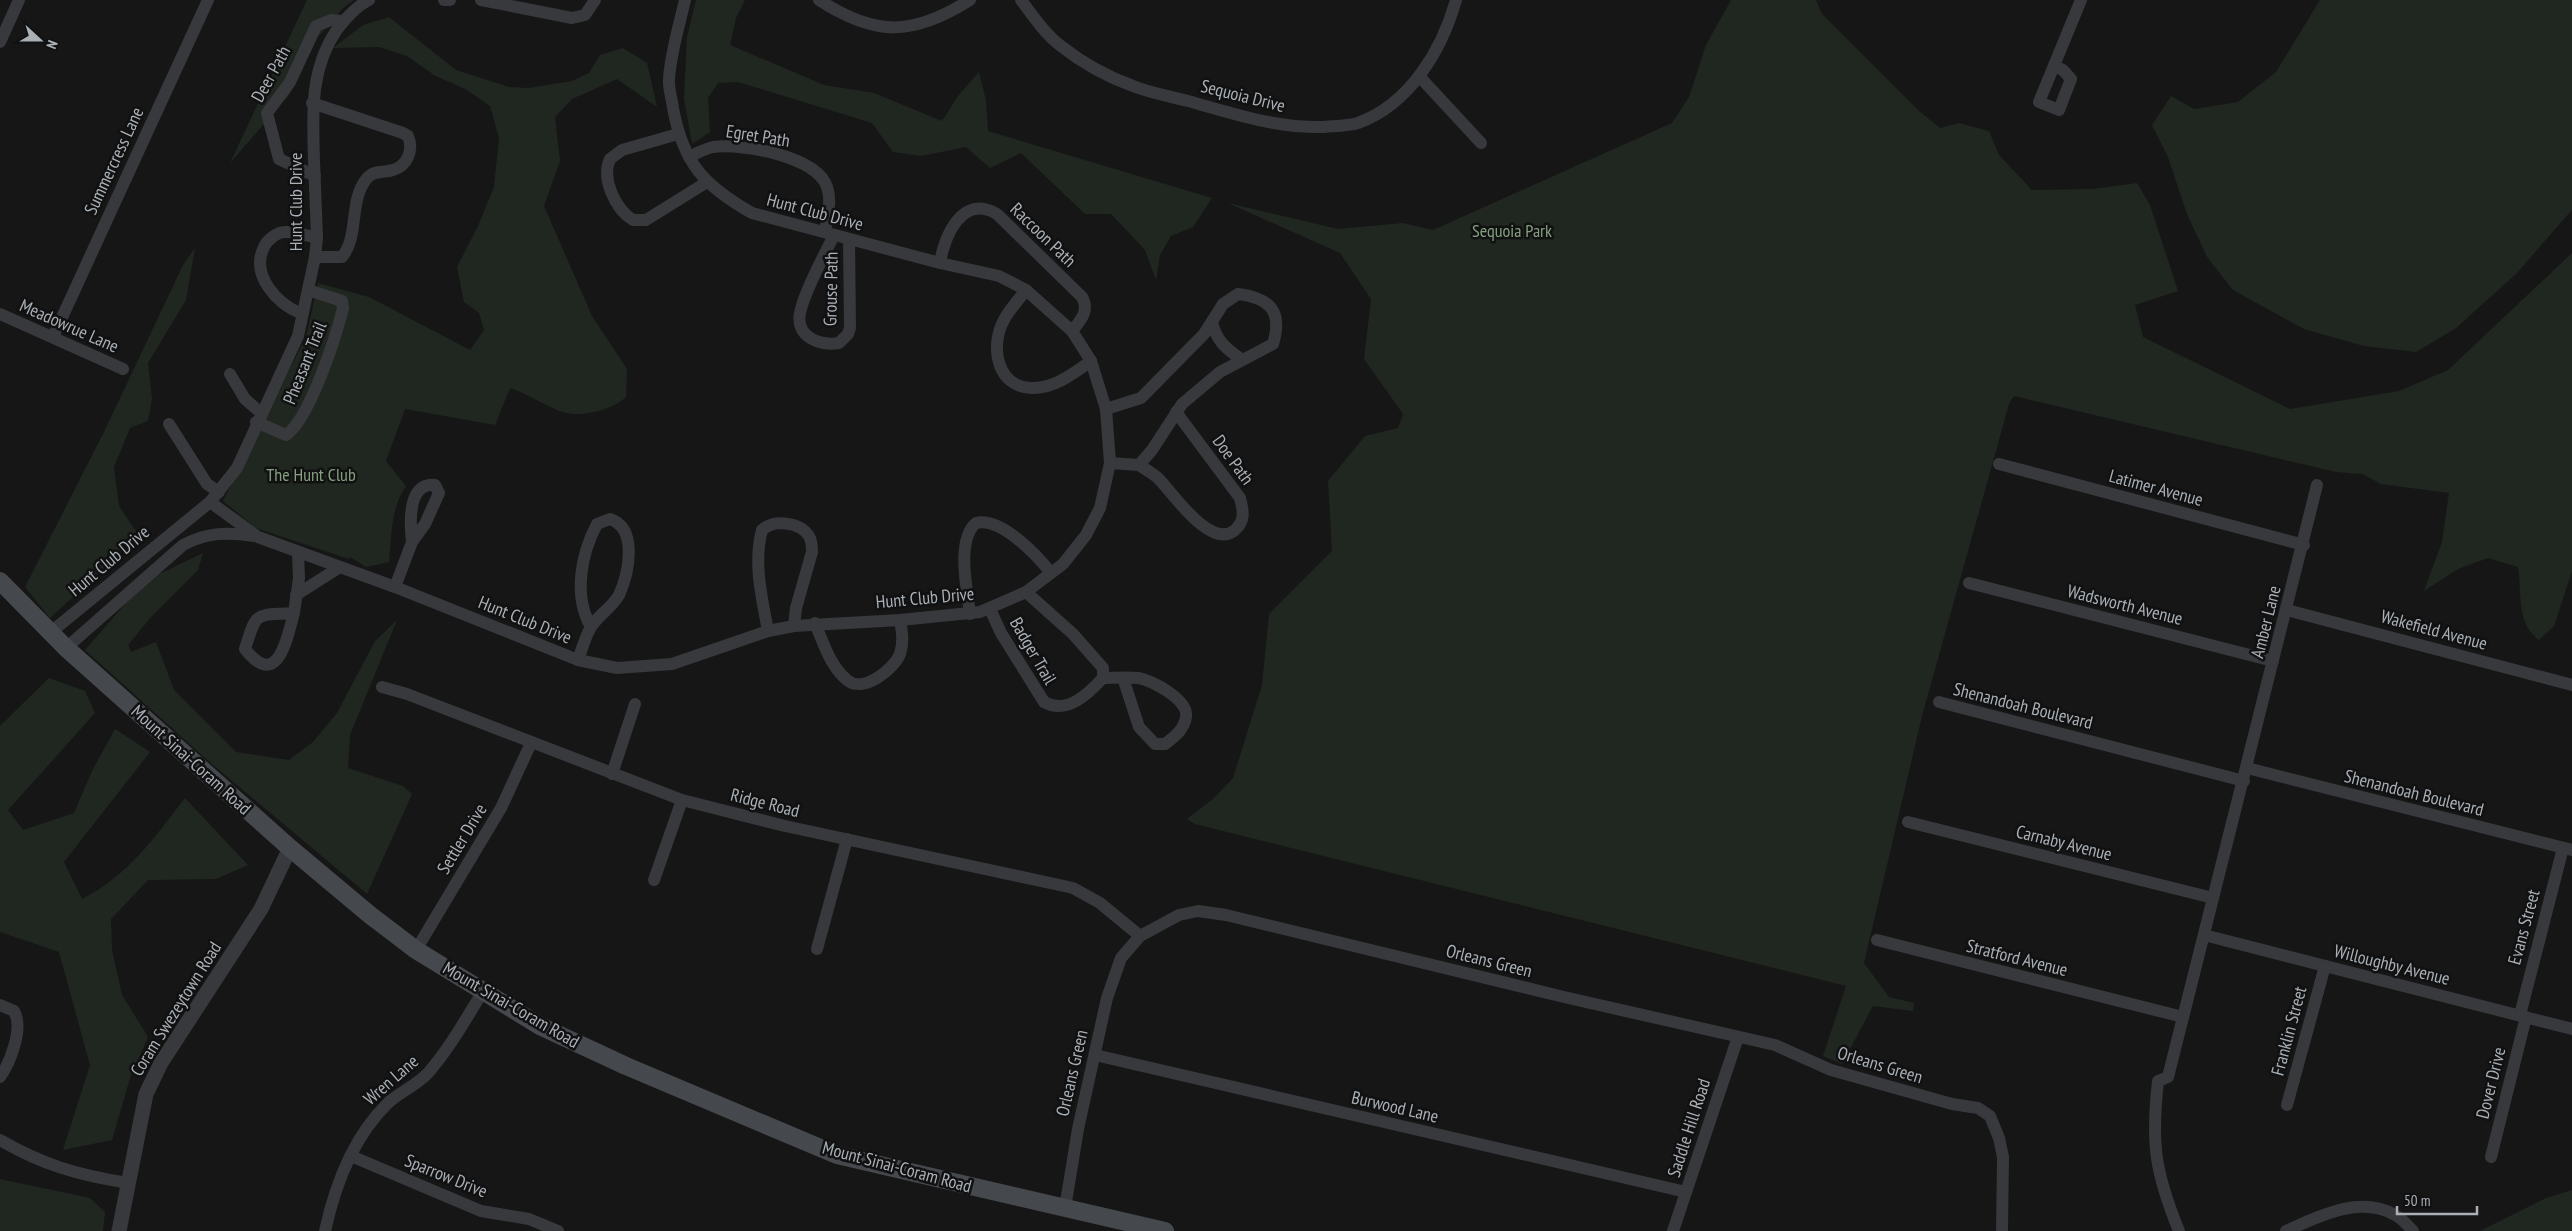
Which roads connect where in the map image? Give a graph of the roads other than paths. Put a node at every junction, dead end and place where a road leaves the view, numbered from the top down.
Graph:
1 (19, 0) edge
2 (208, 0) edge
3 (369, 0) edge
4 (444, 0) edge
5 (450, 0) edge
6 (486, 0) edge
7 (595, 0) edge
8 (685, 0) edge
9 (819, 0) edge
10 (970, 0) edge
11 (1021, 0) edge
12 (1456, 0) edge
13 (2081, 0) edge
14 (343, 22) junction
15 (0, 42) edge
16 (2054, 66) dead end
17 (1419, 76) junction
18 (312, 103) junction
19 (678, 134) junction
20 (1481, 143) dead end
21 (688, 157) junction
22 (315, 176) junction
23 (707, 182) junction
24 (829, 234) junction
25 (316, 238) junction
26 (849, 239) junction
27 (315, 257) junction
28 (940, 263) junction
29 (308, 290) junction
30 (1026, 290) junction
31 (0, 314) edge
32 (302, 314) junction
33 (1212, 322) junction
34 (1072, 331) junction
35 (52, 336) junction
36 (1241, 359) junction
37 (1091, 361) junction
38 (124, 369) dead end
39 (230, 374) dead end
40 (1106, 409) junction
41 (1176, 412) junction
42 (258, 418) junction
43 (169, 424) dead end
44 (1110, 463) junction
45 (1999, 464) dead end
46 (1139, 465) junction
47 (2317, 485) dead end
48 (219, 492) junction
49 (210, 502) junction
50 (190, 516) junction
51 (202, 536) junction
52 (258, 537) junction
53 (412, 542) dead end
54 (2304, 545) junction
55 (298, 552) junction
56 (340, 567) junction
57 (1051, 573) junction
58 (0, 581) edge
59 (1969, 583) dead end
60 (395, 587) junction
61 (1026, 592) junction
62 (296, 595) junction
63 (990, 609) junction
64 (2287, 610) junction
65 (294, 613) junction
66 (970, 614) junction
67 (900, 620) junction
68 (815, 623) junction
69 (794, 626) junction
70 (591, 627) junction
71 (768, 630) junction
72 (51, 632) junction
73 (66, 648) junction
74 (578, 660) junction
75 (2273, 661) junction
76 (1103, 678) junction
77 (1122, 678) junction
78 (2572, 685) edge
79 (382, 687) dead end
80 (1939, 702) dead end
81 (635, 704) dead end
82 (531, 743) junction
83 (2247, 768) junction
84 (612, 774) junction
85 (2244, 780) junction
86 (682, 800) junction
87 (1908, 822) dead end
88 (847, 839) junction
89 (290, 848) junction
90 (2568, 849) edge
91 (654, 880) dead end
92 (2212, 898) junction
93 (2204, 935) junction
94 (1140, 936) junction
95 (1877, 940) dead end
96 (817, 949) dead end
97 (416, 950) junction
98 (2325, 966) junction
99 (483, 991) junction
100 (0, 1005) edge
101 (2523, 1016) junction
102 (2183, 1017) junction
103 (2572, 1029) edge
104 (1738, 1037) junction
105 (1095, 1055) junction
106 (0, 1078) edge
107 (2288, 1105) dead end
108 (0, 1140) edge
109 (350, 1156) junction
110 (2490, 1157) dead end
111 (128, 1183) junction
112 (1686, 1192) junction
113 (1064, 1208) junction
114 (119, 1231) edge
115 (325, 1231) edge
116 (558, 1231) edge
117 (1165, 1231) edge
118 (1673, 1231) edge
119 (2002, 1231) edge
120 (2179, 1231) edge
121 (2286, 1231) edge
122 (2413, 1231) edge

1 - 15 street
2 - 35 street, Summercress Lane
3 - 14 street, Hunt Club Drive
4 - 5 street
6 - 7 street
8 - 19 street, Hunt Club Drive
9 - 10 street
11 - 17 street, Sequoia Drive
12 - 17 street, Sequoia Drive
13 - 16 street
14 - 18 street, Hunt Club Drive
14 - 22 street, Deer Path
17 - 20 street
18 - 22 street, Hunt Club Drive
18 - 27 street
19 - 21 street, Hunt Club Drive
19 - 23 street
21 - 23 street, Hunt Club Drive
21 - 24 street, Egret Path
22 - 25 street, Hunt Club Drive
23 - 24 street, Hunt Club Drive
24 - 26 street, Hunt Club Drive
24 - 26 street, Grouse Path
25 - 27 street, Hunt Club Drive
25 - 32 street
26 - 28 street, Hunt Club Drive
27 - 29 street, Hunt Club Drive
28 - 30 street, Hunt Club Drive
28 - 34 street, Raccoon Path
29 - 32 street, Hunt Club Drive
29 - 42 street, Pheasant Trail
30 - 34 street, Hunt Club Drive
30 - 37 street
31 - 35 street, Meadowrue Lane
32 - 42 street, Hunt Club Drive
33 - 36 street
33 - 36 street
33 - 40 street
34 - 37 street, Hunt Club Drive
35 - 38 street, Meadowrue Lane
36 - 41 street
37 - 40 street, Hunt Club Drive
39 - 42 street
40 - 44 street, Hunt Club Drive
41 - 46 street
41 - 46 street, Doe Path
42 - 48 street, Hunt Club Drive
43 - 48 street
44 - 46 street
44 - 57 street, Hunt Club Drive
45 - 54 street, Latimer Avenue
47 - 54 street, Amber Lane
48 - 49 street, Hunt Club Drive
49 - 50 street, Hunt Club Drive
49 - 52 street, Hunt Club Drive
50 - 51 street
50 - 72 street, Hunt Club Drive
51 - 52 street, Hunt Club Drive
51 - 73 street, Hunt Club Drive
52 - 55 street, Hunt Club Drive
53 - 60 street
54 - 64 street, Amber Lane
55 - 56 street, Hunt Club Drive
55 - 62 street
56 - 60 street, Hunt Club Drive
56 - 62 street
57 - 61 street, Hunt Club Drive
57 - 66 street
58 - 72 main road, Mount Sinai-Coram Road
59 - 75 street, Wadsworth Avenue
60 - 74 street, Hunt Club Drive
61 - 63 street, Hunt Club Drive
61 - 76 street, Badger Trail
62 - 65 street
63 - 66 street, Hunt Club Drive
63 - 76 street, Badger Trail
64 - 75 street, Amber Lane
64 - 78 street, Wakefield Avenue
65 - 65 street
66 - 67 street, Hunt Club Drive
67 - 68 street, Hunt Club Drive
67 - 68 street
68 - 69 street, Hunt Club Drive
69 - 71 street, Hunt Club Drive
69 - 71 street
70 - 70 street
70 - 74 street
71 - 74 street, Hunt Club Drive
72 - 73 main road, Mount Sinai-Coram Road
73 - 89 main road, Mount Sinai-Coram Road
75 - 83 street, Amber Lane
76 - 77 street
77 - 77 street
79 - 82 street, Ridge Road
80 - 85 street, Shenandoah Boulevard
81 - 84 street
82 - 84 street, Ridge Road
82 - 97 street, Settler Drive
83 - 85 street, Amber Lane
83 - 90 street, Shenandoah Boulevard
84 - 86 street, Ridge Road
85 - 92 street
86 - 88 street, Ridge Road
86 - 91 street
87 - 92 street, Carnaby Avenue
88 - 94 street, Ridge Road
88 - 96 street
89 - 97 main road, Mount Sinai-Coram Road
89 - 111 street, Coram Swezeytown Road
90 - 101 street, Evans Street
92 - 93 street
93 - 98 street, Willoughby Avenue
93 - 102 street
94 - 104 street, Orleans Green
94 - 105 street, Orleans Green
95 - 102 street, Stratford Avenue
97 - 99 main road, Mount Sinai-Coram Road
98 - 101 street, Willoughby Avenue
98 - 107 street, Franklin Street
99 - 109 street, Wren Lane
99 - 113 main road, Mount Sinai-Coram Road
100 - 106 street
101 - 103 street, Willoughby Avenue
101 - 110 street, Dover Drive
102 - 120 street
104 - 112 street, Saddle Hill Road
104 - 119 street, Orleans Green
105 - 112 street, Burwood Lane
105 - 113 street, Orleans Green
108 - 111 street
109 - 115 street, Wren Lane
109 - 116 street, Sparrow Drive
111 - 114 street, Coram Swezeytown Road
112 - 118 street, Saddle Hill Road
113 - 117 main road, Mount Sinai-Coram Road
121 - 122 street

